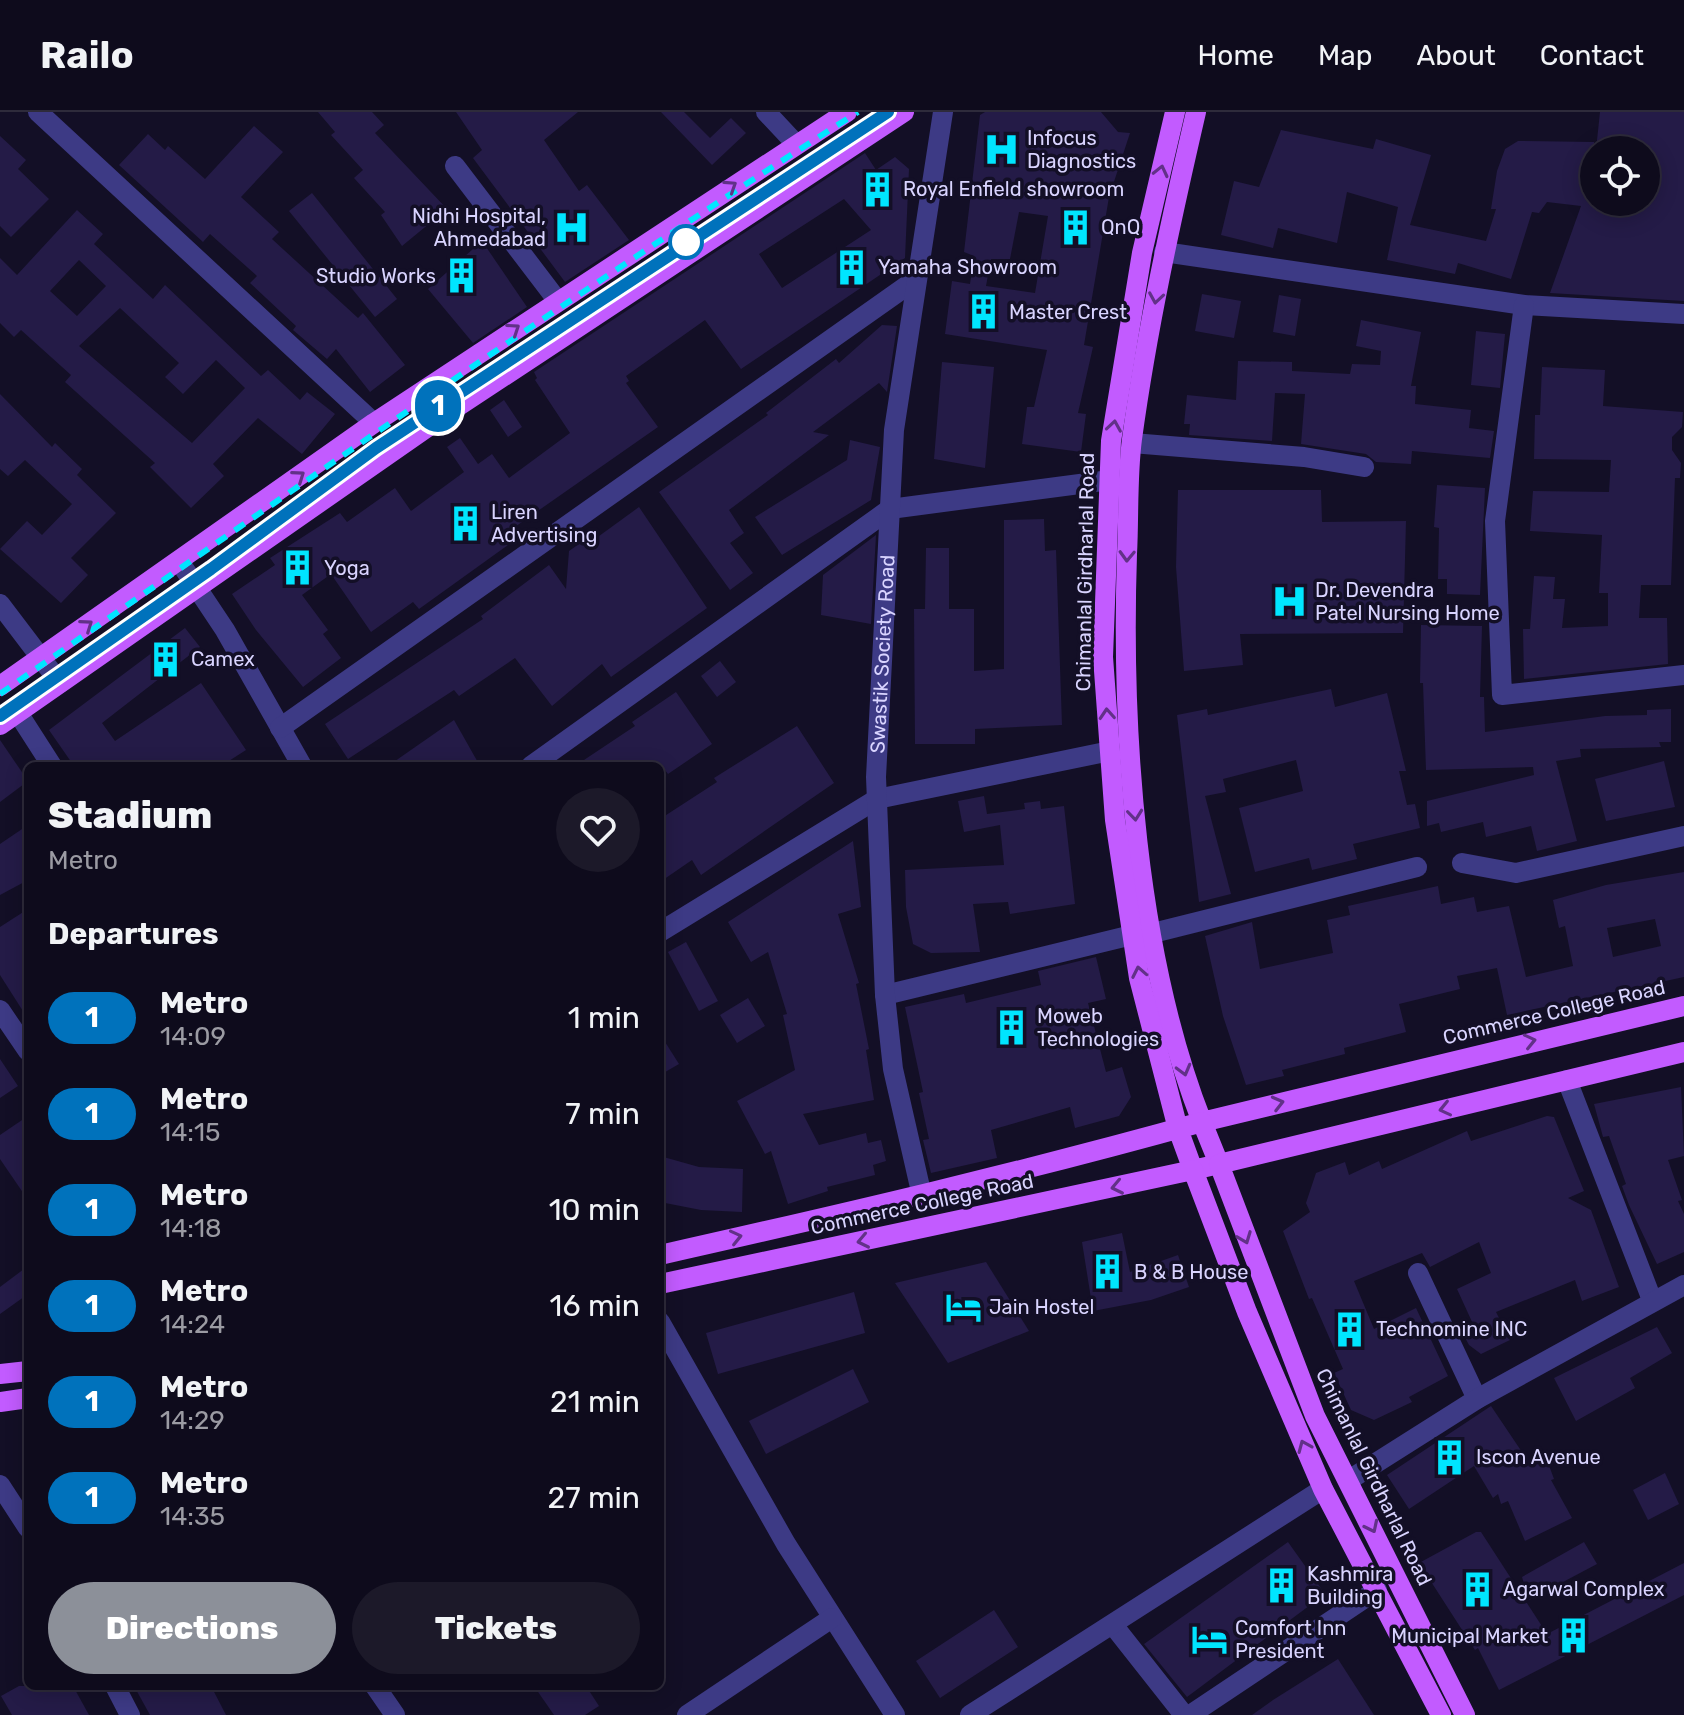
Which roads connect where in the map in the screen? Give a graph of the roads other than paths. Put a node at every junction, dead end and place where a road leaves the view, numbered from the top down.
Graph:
1 (38, 112) edge
2 (766, 112) edge
3 (847, 112) edge
4 (904, 112) edge
5 (943, 112) edge
6 (1175, 112) edge
7 (1196, 112) edge
8 (796, 144) junction
9 (455, 166) dead end
10 (634, 250) junction
11 (1164, 252) junction
12 (652, 277) junction
13 (915, 280) junction
14 (557, 300) junction
15 (1524, 305) junction
16 (1684, 314) edge
17 (374, 423) junction
18 (1132, 443) junction
19 (1364, 467) dead end
20 (1110, 480) junction
21 (890, 509) junction
22 (179, 561) junction
23 (196, 587) junction
24 (0, 604) edge
25 (42, 657) junction
26 (1684, 675) edge
27 (60, 683) junction
28 (0, 686) edge
29 (18, 713) junction
30 (0, 725) edge
31 (280, 728) junction
32 (1110, 751) junction
33 (49, 762) edge
34 (300, 762) edge
35 (537, 762) edge
36 (877, 799) junction
37 (1684, 836) edge
38 (1462, 863) dead end
39 (1417, 867) dead end
40 (664, 930) edge
41 (1142, 934) junction
42 (885, 995) junction
43 (1684, 1006) edge
44 (0, 1010) edge
45 (24, 1045) edge
46 (1684, 1052) edge
47 (1567, 1080) junction
48 (1202, 1122) junction
49 (1178, 1129) junction
50 (1219, 1164) junction
51 (1193, 1170) junction
52 (922, 1196) junction
53 (664, 1254) edge
54 (1418, 1273) dead end
55 (664, 1283) edge
56 (1684, 1285) edge
57 (1652, 1300) junction
58 (664, 1329) edge
59 (24, 1371) edge
60 (0, 1374) edge
61 (24, 1399) edge
62 (1477, 1399) junction
63 (0, 1402) edge
64 (1349, 1480) junction
65 (0, 1485) edge
66 (1323, 1489) junction
67 (24, 1522) edge
68 (1377, 1590) junction
69 (832, 1618) junction
70 (1113, 1625) junction
71 (117, 1690) edge
72 (378, 1690) edge
73 (130, 1715) edge
74 (395, 1715) edge
75 (687, 1715) edge
76 (895, 1715) edge
77 (970, 1715) edge
78 (1187, 1715) edge
79 (1441, 1715) edge
80 (1465, 1715) edge

1 - 17 street
2 - 8 street
3 - 8 main road
4 - 12 main road
5 - 13 street, Swastik Society Road
20 -> 6 main road, Chimanlal Girdharlal Road
7 - 11 main road, Chimanlal Girdharlal Road
10 -> 8 main road
9 - 14 street
10 - 12 main road
10 - 14 main road
11 - 15 street
11 -> 18 main road, Chimanlal Girdharlal Road
12 - 23 main road
13 - 21 street, Swastik Society Road
13 - 31 street
17 -> 14 main road
15 - 16 street
15 - 26 street
22 -> 17 main road
18 - 19 street
18 -> 41 main road, Chimanlal Girdharlal Road
20 - 21 street
32 -> 20 main road, Chimanlal Girdharlal Road
21 - 35 street
21 - 36 street, Swastik Society Road
22 - 23 street
25 -> 22 main road
23 - 27 main road
23 - 31 street
24 - 25 street
25 - 27 street
25 - 28 main road
27 - 29 main road
29 - 30 main road
29 - 33 street
31 - 34 street
32 - 36 street
32 - 41 main road, Chimanlal Girdharlal Road
36 - 40 street
36 - 42 street, Swastik Society Road
37 - 38 street
39 - 41 street
41 - 42 street
41 -> 48 main road, Chimanlal Girdharlal Road
49 -> 41 main road, Chimanlal Girdharlal Road
42 - 52 street, Swastik Society Road
48 -> 43 main road, Commerce College Road
44 - 45 street
46 - 47 main road
47 -> 50 main road
47 - 57 street
48 - 49 main road, Commerce College Road
48 - 50 main road, Chimanlal Girdharlal Road
49 - 51 main road, Chimanlal Girdharlal Road
49 - 52 main road, Commerce College Road
50 - 51 main road, Commerce College Road
50 -> 64 main road, Chimanlal Girdharlal Road
51 -> 55 main road, Commerce College Road
66 -> 51 main road
53 -> 52 main road, Commerce College Road
54 - 62 street
56 - 57 street
57 - 62 street
58 - 69 street
59 - 60 main road
61 - 63 main road
62 - 64 street
64 -> 80 main road, Chimanlal Girdharlal Road
65 - 67 street
66 - 68 main road
66 - 70 street
68 - 78 street
68 - 79 main road
69 - 75 street
69 - 76 street
70 - 77 street
70 - 78 street
71 - 73 street
72 - 74 street

